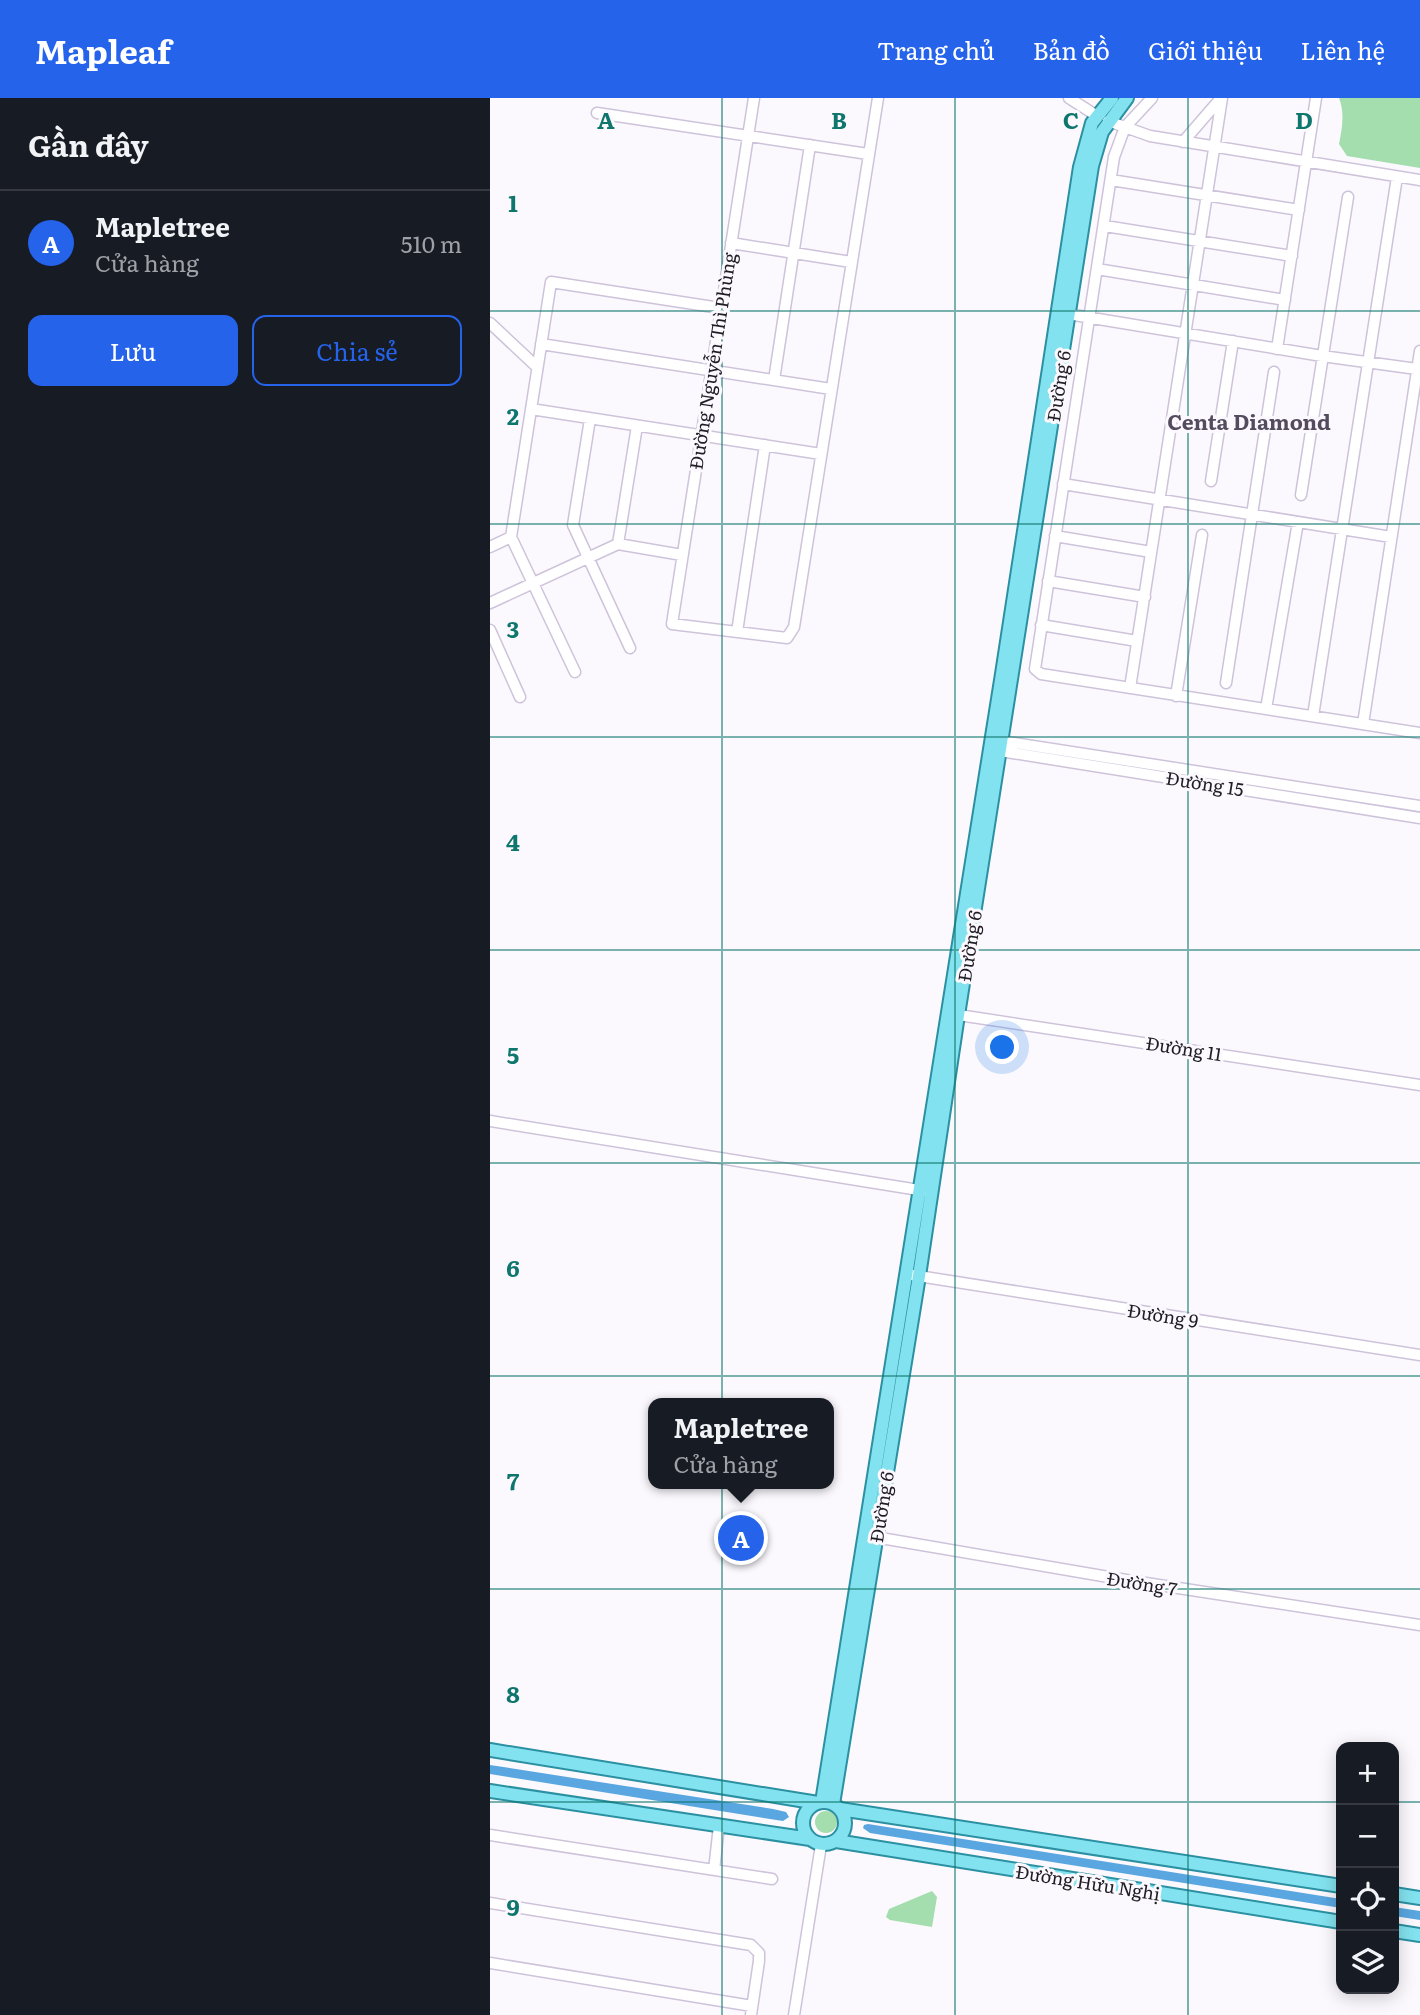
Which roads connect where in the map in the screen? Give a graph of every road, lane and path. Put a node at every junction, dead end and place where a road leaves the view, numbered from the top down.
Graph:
1 (754, 98) edge
2 (877, 98) edge
3 (1069, 98) edge
4 (1112, 98) edge
5 (1127, 98) edge
6 (1152, 98) edge
7 (1221, 98) edge
8 (1316, 98) edge
9 (597, 113) dead end
10 (1102, 118) junction
11 (1125, 127) junction
12 (749, 136) junction
13 (1183, 142) junction
14 (810, 145) junction
15 (1214, 147) junction
16 (868, 155) junction
17 (1306, 162) junction
18 (1397, 177) junction
19 (1111, 180) junction
20 (1420, 180) edge
21 (1207, 196) junction
22 (1348, 197) dead end
23 (1299, 210) junction
24 (1105, 226) junction
25 (1199, 240) junction
26 (731, 243) junction
27 (793, 253) junction
28 (1292, 256) junction
29 (851, 261) junction
30 (1097, 269) junction
31 (1192, 285) junction
32 (1284, 300) junction
33 (720, 308) junction
34 (1063, 313) junction
35 (1088, 317) junction
36 (490, 323) edge
37 (1185, 333) junction
38 (1233, 341) junction
39 (541, 344) junction
40 (1277, 349) junction
41 (1420, 352) edge
42 (1322, 356) junction
43 (1368, 363) junction
44 (537, 367) junction
45 (1417, 369) junction
46 (711, 370) junction
47 (1274, 372) dead end
48 (774, 380) junction
49 (831, 389) junction
50 (531, 409) junction
51 (590, 419) junction
52 (637, 426) junction
53 (701, 435) junction
54 (765, 445) junction
55 (821, 454) junction
56 (1211, 481) dead end
57 (1063, 484) junction
58 (1301, 495) dead end
59 (1159, 500) junction
60 (1251, 514) junction
61 (1298, 522) junction
62 (1342, 529) junction
63 (1202, 535) dead end
64 (1055, 536) junction
65 (512, 537) junction
66 (1391, 537) junction
67 (618, 544) junction
68 (490, 547) edge
69 (1151, 552) junction
70 (682, 555) junction
71 (588, 558) junction
72 (1048, 581) junction
73 (534, 583) junction
74 (1144, 597) junction
75 (490, 603) edge
76 (1041, 625) junction
77 (490, 630) edge
78 (737, 632) junction
79 (1137, 641) junction
80 (630, 648) dead end
81 (575, 672) dead end
82 (1226, 683) dead end
83 (1130, 688) junction
84 (1176, 696) junction
85 (520, 697) dead end
86 (1265, 709) junction
87 (1313, 716) junction
88 (1363, 724) junction
89 (1420, 733) edge
90 (996, 745) junction
91 (1152, 770) junction
92 (1420, 806) edge
93 (1420, 818) edge
94 (953, 1014) junction
95 (1420, 1085) edge
96 (490, 1121) edge
97 (926, 1191) junction
98 (913, 1275) junction
99 (1420, 1355) edge
100 (871, 1536) junction
101 (1420, 1625) edge
102 (490, 1750) edge
103 (490, 1791) edge
104 (828, 1805) junction
105 (719, 1826) junction
106 (490, 1835) edge
107 (836, 1841) junction
108 (815, 1842) junction
109 (714, 1870) junction
110 (772, 1879) dead end
111 (1336, 1885) edge
112 (1399, 1895) edge
113 (1420, 1898) edge
114 (490, 1903) edge
115 (1336, 1921) edge
116 (1399, 1932) edge
117 (1420, 1935) edge
118 (490, 1963) edge
119 (752, 2011) edge
120 (794, 2015) edge

1 - 12 street, Đường Nguyễn Thì Phùng
2 - 16 street
3 - 10 street
4 - 10 main road, Đường 6
5 - 10 main road, Đường 6
6 - 11 street
7 - 13 street
7 - 15 street
8 - 17 street
9 - 12 street
10 - 11 street
10 - 34 main road, Đường 6
11 - 13 street
11 - 19 street
12 - 14 street
12 - 26 street, Đường Nguyễn Thì Phùng
13 - 15 street
14 - 16 street
14 - 27 street
15 - 17 street
15 - 21 street
16 - 29 street
17 - 18 street
17 - 23 street
18 - 20 street
18 - 43 street
19 - 21 street
19 - 24 street
21 - 23 street
21 - 25 street
22 - 42 street
23 - 28 street
24 - 25 street
24 - 30 street
25 - 28 street
25 - 31 street
26 - 27 street
26 - 33 street, Đường Nguyễn Thì Phùng
27 - 29 street
27 - 48 street
28 - 32 street
29 - 49 street
30 - 31 street
30 - 35 street
31 - 32 street
31 - 37 street
32 - 40 street
33 - 39 street
33 - 46 street, Đường Nguyễn Thì Phùng
34 - 35 street
34 - 90 main road, Đường 6
35 - 37 street
35 - 57 street
36 - 44 street
37 - 38 street
37 - 59 street
38 - 40 street
38 - 56 street
39 - 44 street
39 - 46 street
40 - 42 street
41 - 45 street
42 - 43 street
42 - 58 street
43 - 45 street
43 - 62 street
44 - 50 street
45 - 66 street
46 - 48 street
46 - 53 street, Đường Nguyễn Thì Phùng
47 - 60 street
48 - 49 street
49 - 55 street
50 - 51 street
50 - 65 street
51 - 52 street
51 - 71 street
52 - 53 street
52 - 67 street
53 - 54 street
53 - 70 street, Đường Nguyễn Thì Phùng
54 - 55 street
54 - 78 street
55 - 78 street
57 - 59 street
57 - 64 street
59 - 60 street
59 - 69 street
60 - 61 street
60 - 82 street
61 - 62 street
61 - 86 street
62 - 66 street
62 - 87 street
63 - 84 street
64 - 69 street
64 - 72 street
65 - 68 street
65 - 73 street
66 - 88 street
67 - 70 street
67 - 71 street
69 - 74 street
70 - 78 street, Đường Nguyễn Thì Phùng
71 - 73 street
71 - 80 street
72 - 74 street
72 - 76 street
73 - 75 street
73 - 81 street
74 - 79 street
76 - 79 street
76 - 83 street
77 - 85 street
79 - 83 street
83 - 84 street
84 - 86 street
86 - 87 street
87 - 88 street
88 - 89 street
90 - 91 street, Đường 15
90 - 94 main road, Đường 6
91 - 92 street, Đường 15
91 - 93 street, Đường 15
94 - 95 street, Đường 11
94 - 97 main road, Đường 6
96 - 97 street
97 - 98 main road, Đường 6
98 - 99 street, Đường 9
98 - 100 main road, Đường 6
100 - 101 street, Đường 7
100 - 104 main road, Đường 6
102 - 104 main road, Đường Hữu Nghị
103 - 105 main road
104 - 107 main road
104 - 108 main road
104 - 111 main road, Đường Hữu Nghị
105 - 108 main road
105 - 109 street
106 - 109 street
107 - 108 main road
107 - 115 main road, Đường Hữu Nghị
108 - 120 street
109 - 110 street
112 - 113 main road
114 - 119 street
116 - 117 main road
118 - 119 street

